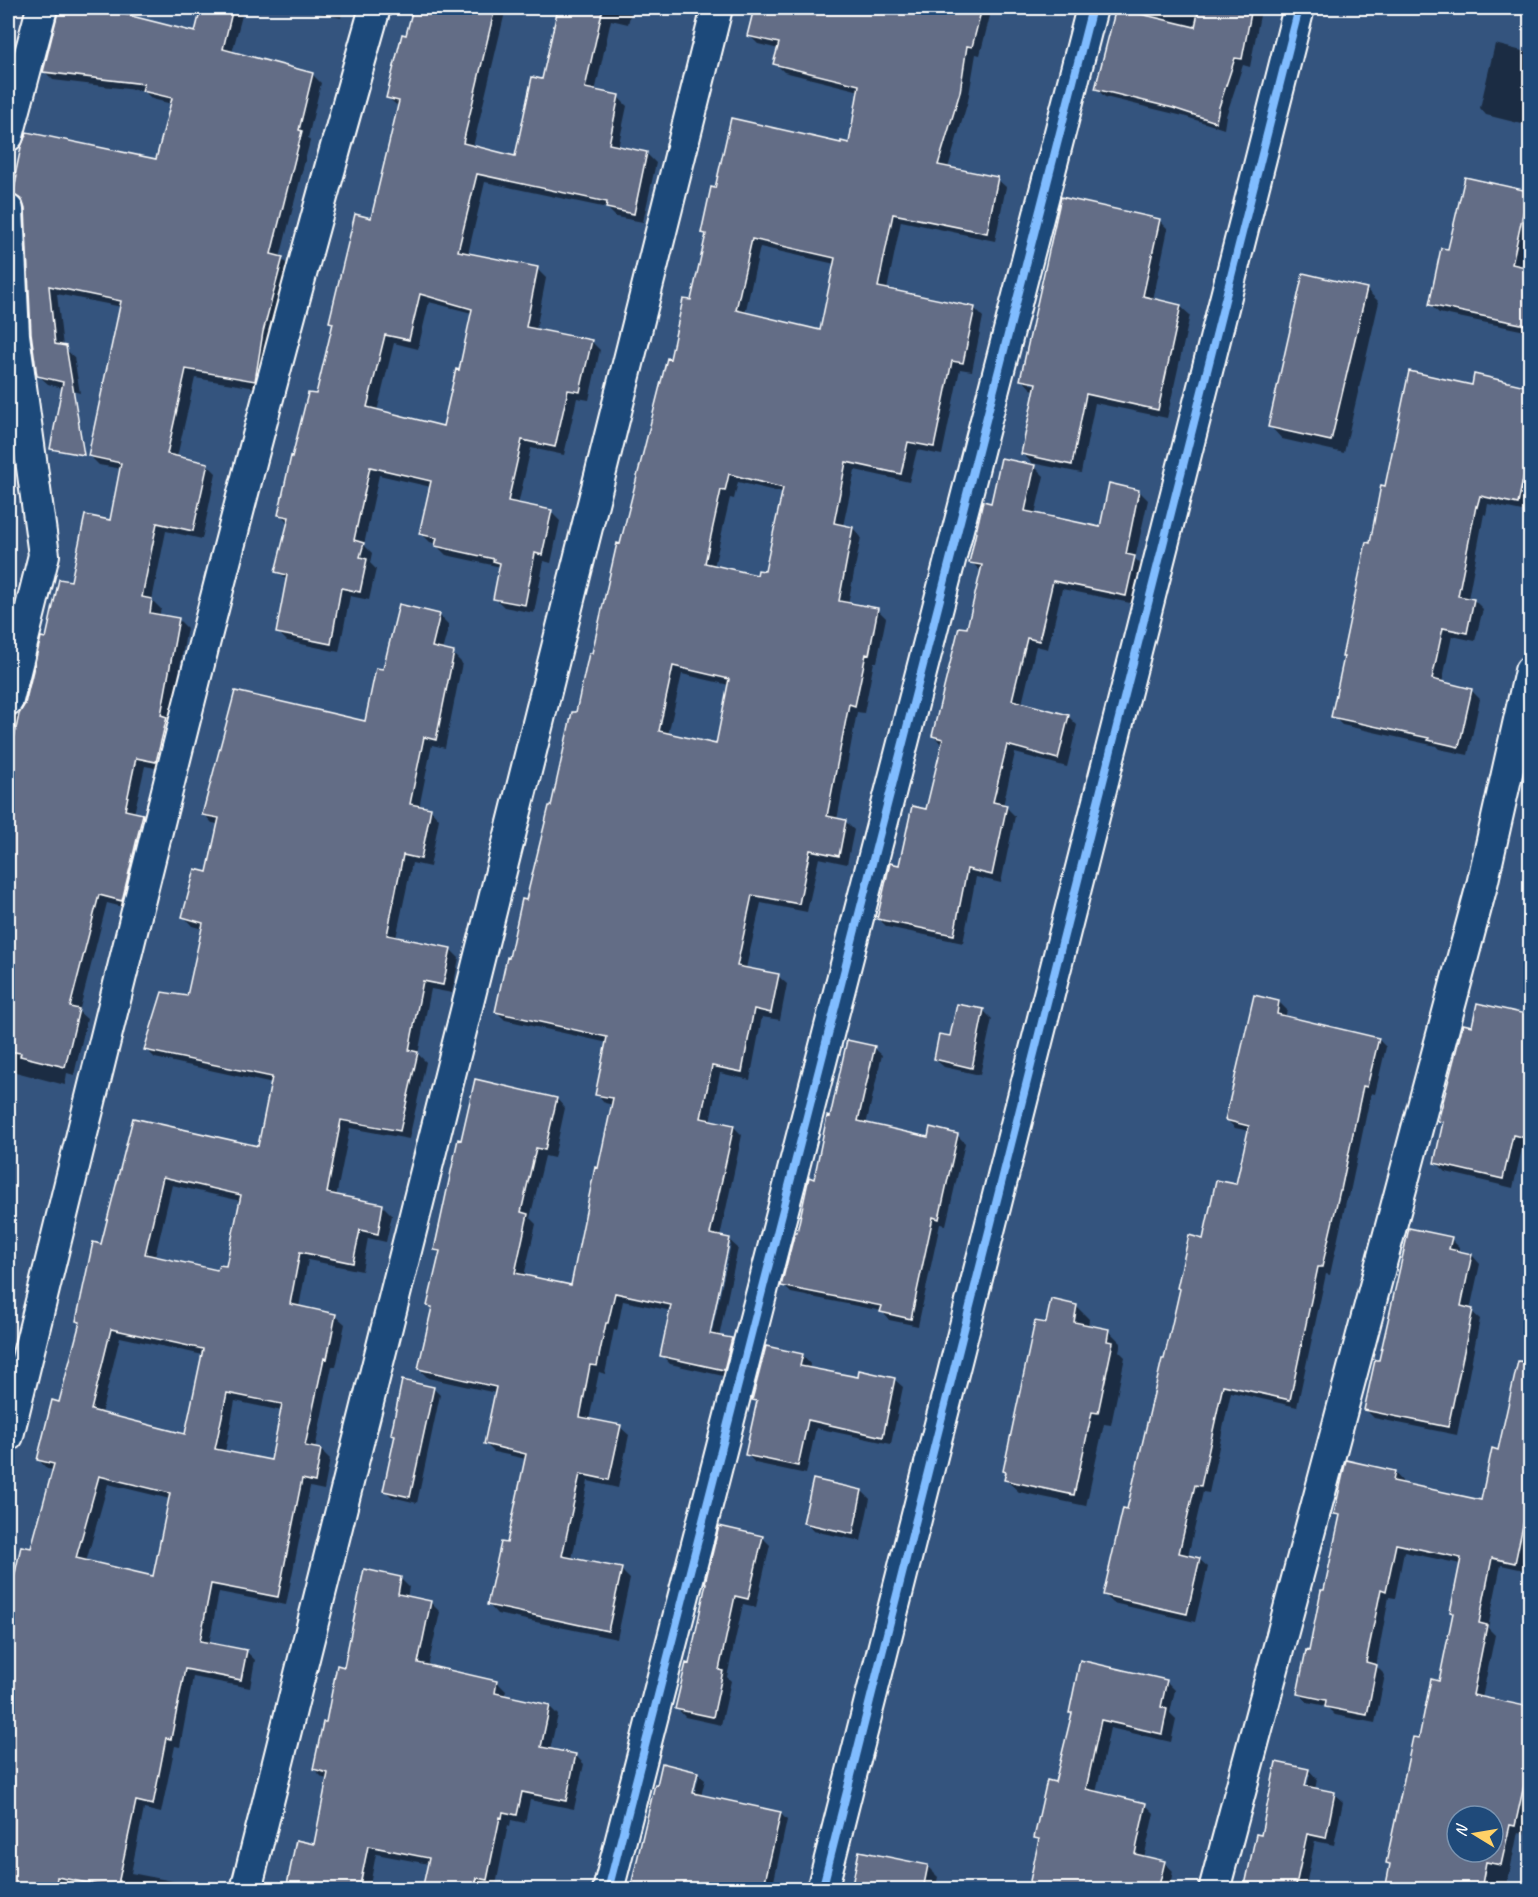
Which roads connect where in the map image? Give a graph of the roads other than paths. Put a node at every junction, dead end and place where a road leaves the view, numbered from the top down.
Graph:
1 (42, 8) edge
2 (375, 8) edge
3 (717, 8) edge
4 (1092, 8) edge
5 (1299, 8) edge
6 (8, 136) edge
7 (8, 210) edge
8 (1530, 671) edge
9 (8, 700) edge
10 (8, 1436) edge
11 (246, 1890) edge
12 (608, 1890) edge
13 (822, 1890) edge
14 (1214, 1890) edge

1 - 6 street
2 - 10 street
3 - 11 street
4 - 12 street
5 - 13 street
7 - 9 street
8 - 14 street

